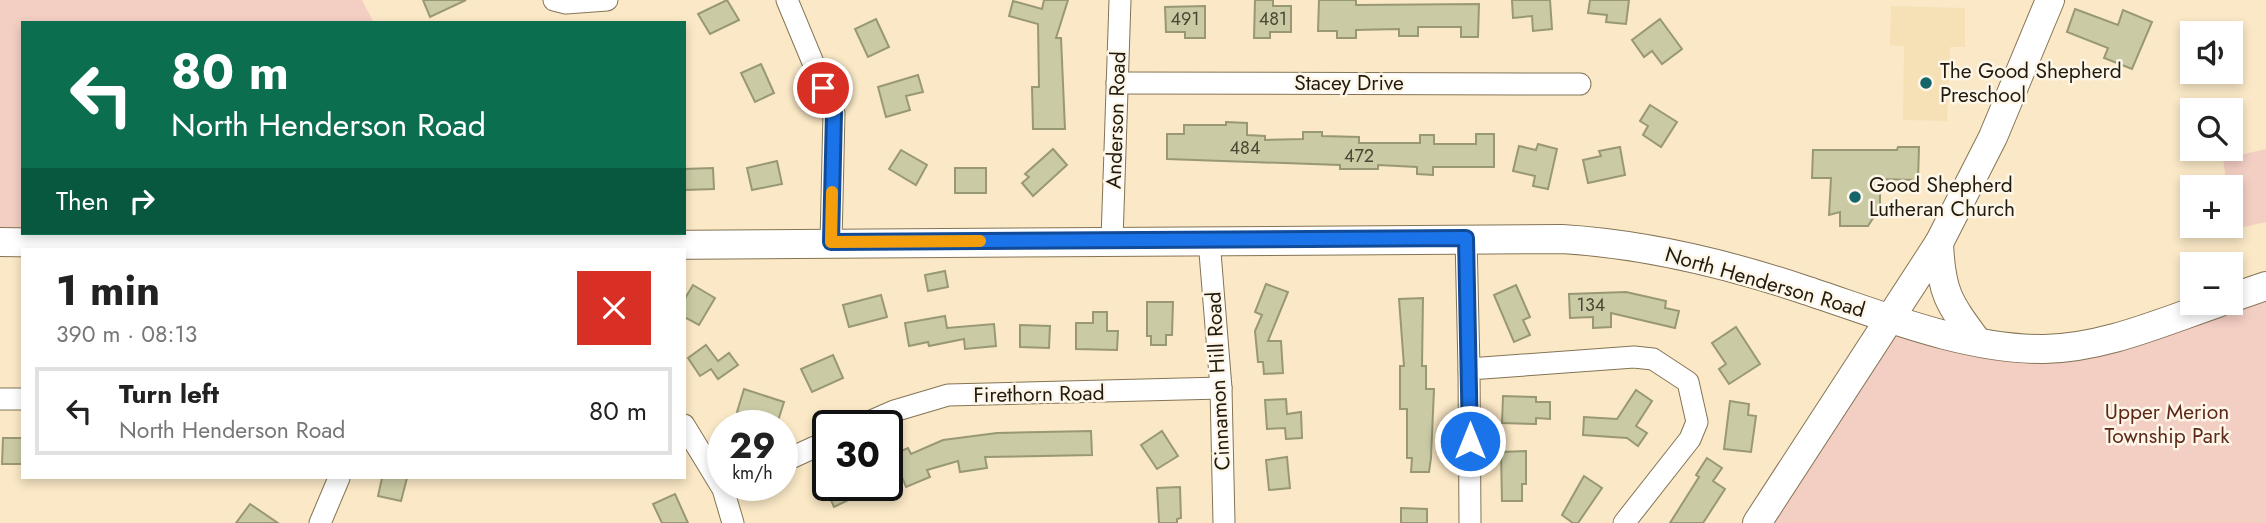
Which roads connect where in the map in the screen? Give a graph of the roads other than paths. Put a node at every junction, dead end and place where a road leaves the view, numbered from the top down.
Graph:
1 (554, 0) edge
2 (607, 0) edge
3 (787, 0) edge
4 (1120, 0) edge
5 (2050, 0) edge
6 (1117, 83) junction
7 (1580, 84) dead end
8 (1466, 238) junction
9 (1112, 240) junction
10 (1209, 240) junction
11 (0, 242) edge
12 (831, 242) junction
13 (1939, 243) junction
14 (634, 247) edge
15 (296, 248) edge
16 (490, 248) edge
17 (2266, 286) edge
18 (2243, 294) edge
19 (2180, 315) edge
20 (1892, 319) junction
21 (1977, 341) junction
22 (1469, 369) junction
23 (1221, 388) junction
24 (0, 399) edge
25 (21, 399) edge
26 (898, 410) edge
27 (686, 428) edge
28 (707, 458) edge
29 (339, 479) edge
30 (729, 501) edge
31 (320, 523) edge
32 (733, 523) edge
33 (1224, 523) edge
34 (1470, 523) edge
35 (1623, 523) edge
36 (1757, 523) edge

1 - 2 street
3 - 12 street
4 - 6 street, Anderson Road
5 - 13 street
6 - 7 street, Stacey Drive
6 - 9 street, Anderson Road
8 - 10 street, North Henderson Road
8 - 20 street, North Henderson Road
8 - 22 street
9 - 10 street, North Henderson Road
9 - 12 street, North Henderson Road
10 - 23 street, Cinnamon Hill Road
11 - 15 street, North Henderson Road
12 - 14 street, North Henderson Road
13 - 20 street
13 - 21 street
14 - 16 street, North Henderson Road
17 - 18 street
19 - 21 street, North Henderson Road
20 - 21 street, North Henderson Road
20 - 36 street
22 - 34 street
22 - 35 street
23 - 26 street, Firethorn Road
23 - 33 street, Cinnamon Hill Road
24 - 25 street
27 - 28 street
29 - 31 street
30 - 32 street

